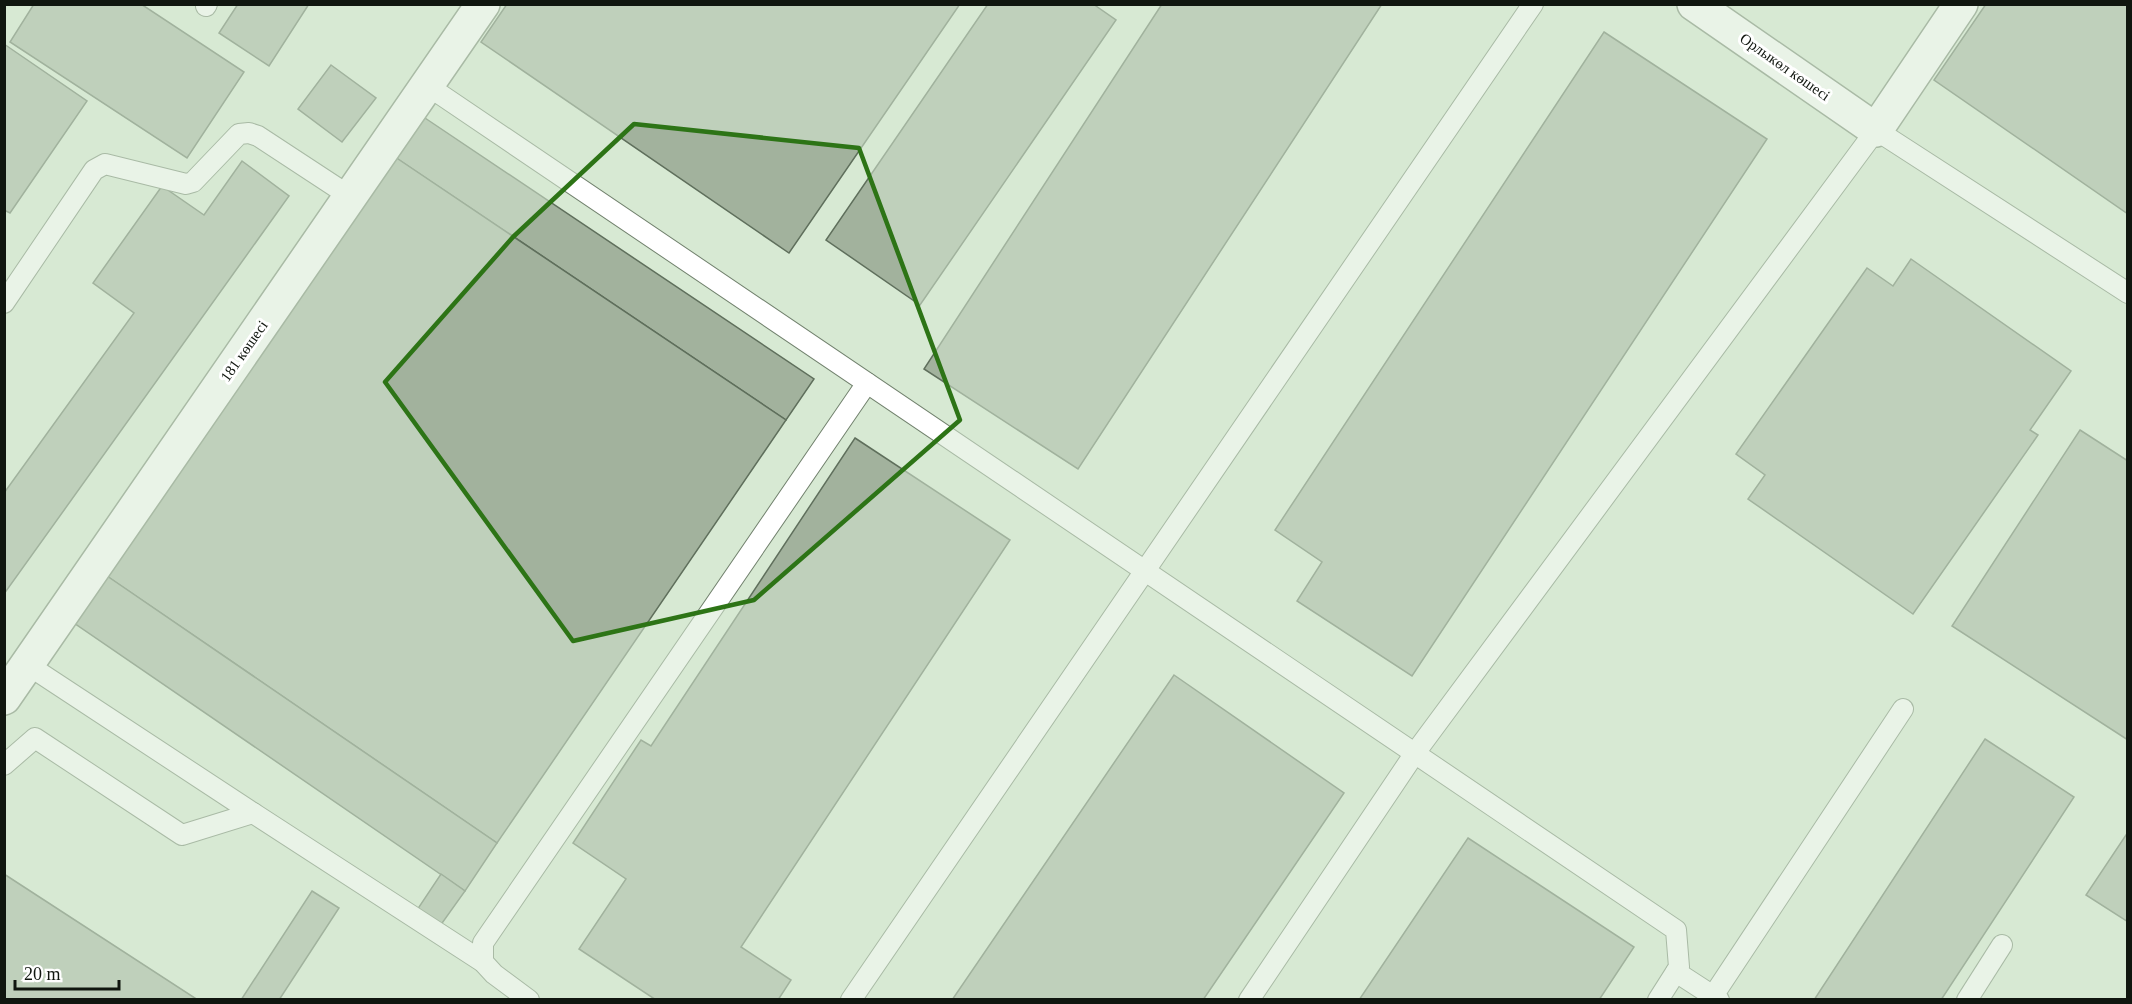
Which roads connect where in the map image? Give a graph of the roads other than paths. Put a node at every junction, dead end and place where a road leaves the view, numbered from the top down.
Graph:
1 (483, 4) edge
2 (1533, 4) edge
3 (1694, 4) edge
4 (1961, 4) edge
5 (428, 86) junction
6 (1876, 130) junction
7 (351, 197) junction
8 (2127, 293) edge
9 (4, 303) edge
10 (867, 383) junction
11 (1145, 571) junction
12 (28, 664) junction
13 (4, 698) edge
14 (1903, 709) dead end
15 (1415, 753) junction
16 (4, 765) edge
17 (254, 813) junction
18 (2002, 945) dead end
19 (483, 962) junction
20 (1676, 972) junction
21 (1716, 998) edge
22 (529, 999) edge
23 (851, 999) edge
24 (1249, 999) edge
25 (1658, 999) edge
26 (1967, 999) edge

1 - 5 street, 181 көшесі
2 - 11 lane
3 - 6 street, Орлыкөл көшесі
4 - 6 street
5 - 7 street, 181 көшесі
5 - 10 lane
6 - 8 lane
6 - 15 lane
7 - 9 lane
7 - 12 street, 181 көшесі
10 - 11 lane
10 - 19 lane
11 - 15 lane
11 - 23 lane
12 - 13 street, 181 көшесі
12 - 17 lane
14 - 21 lane
15 - 20 lane
15 - 24 lane
16 - 17 lane
17 - 19 lane
18 - 26 lane
19 - 22 lane
20 - 21 lane
20 - 25 lane

